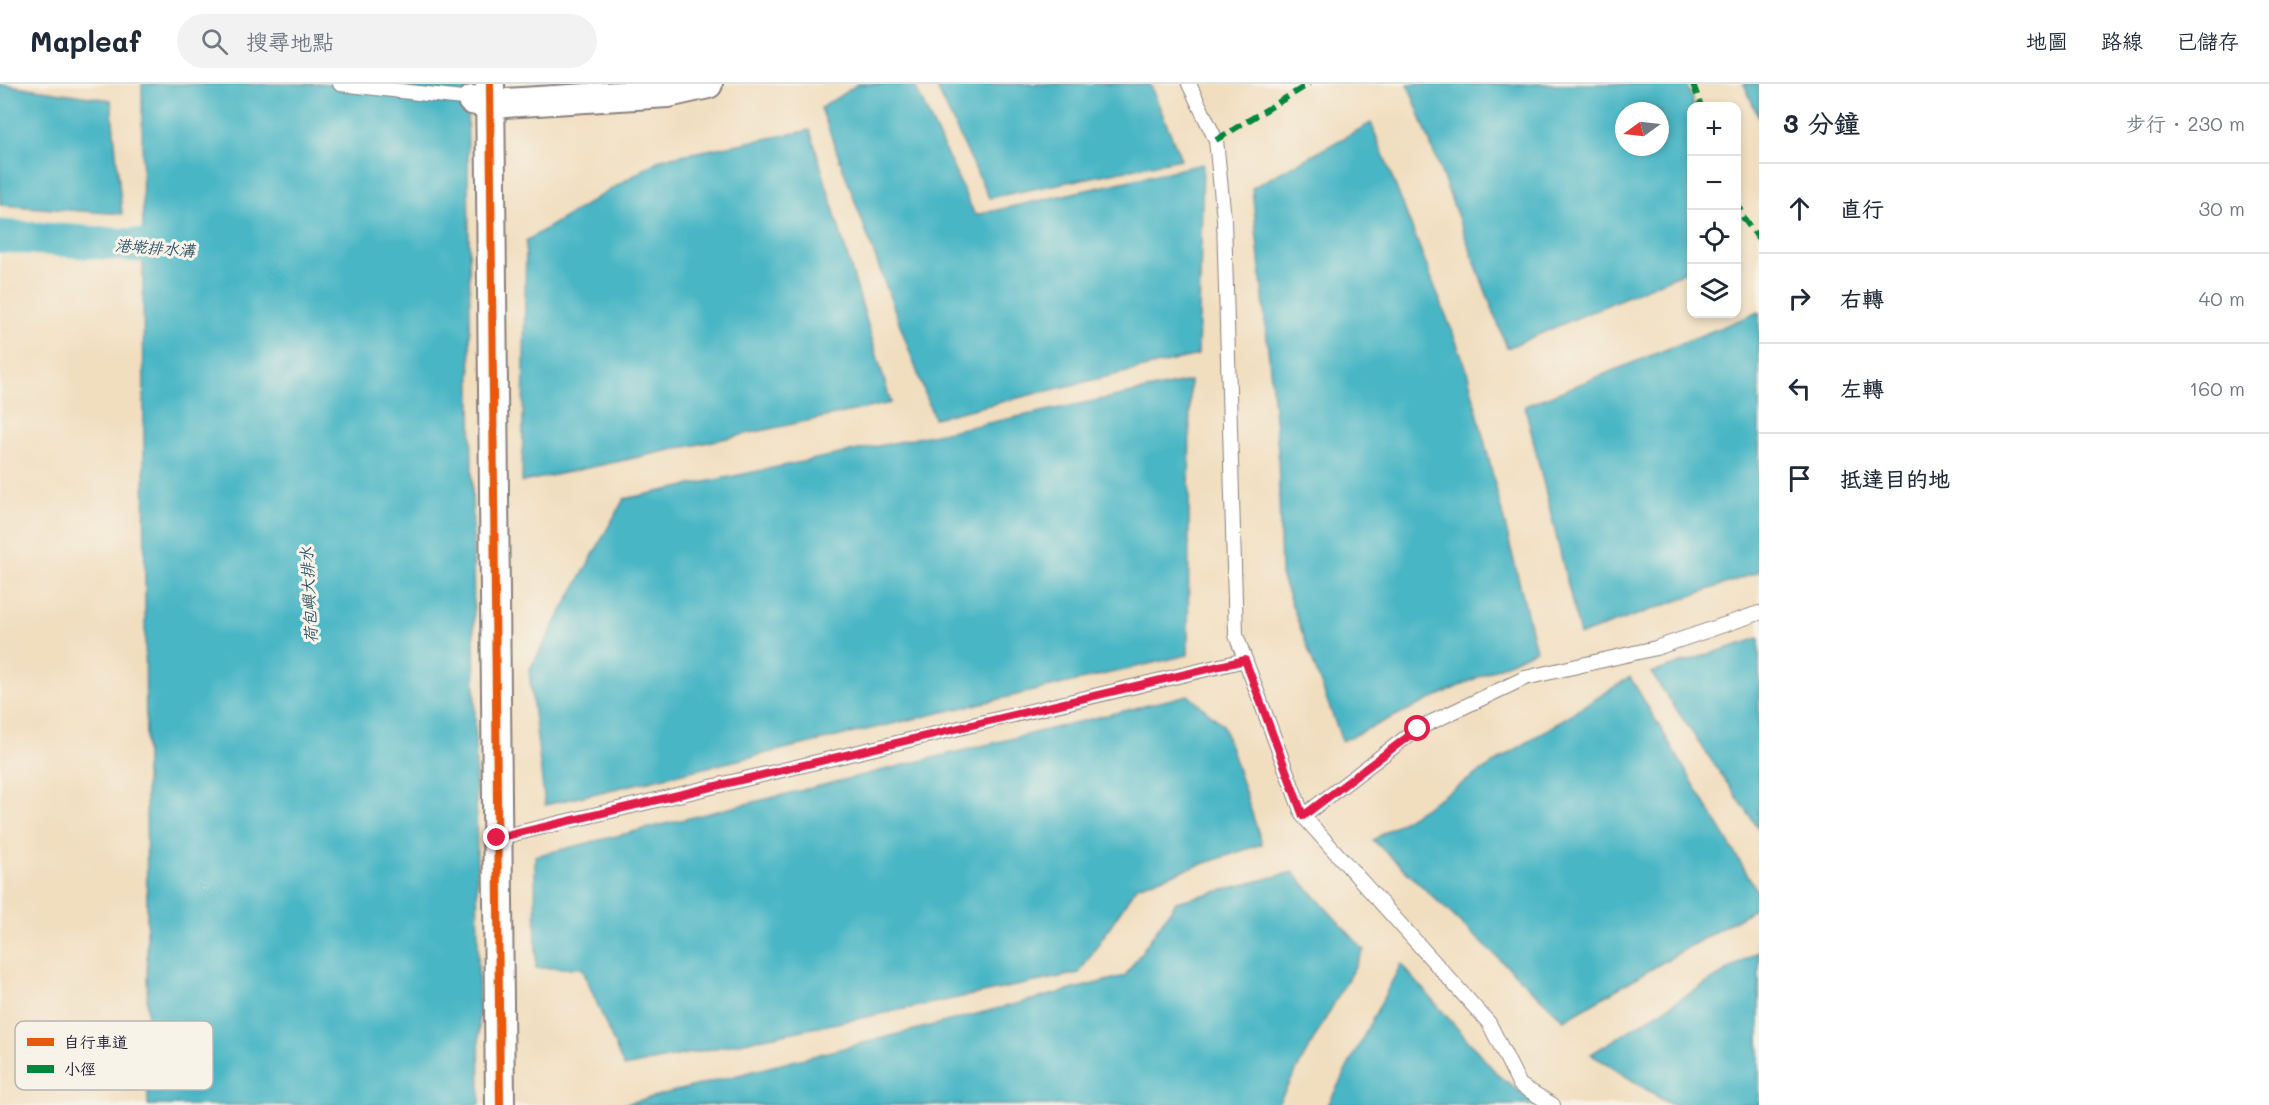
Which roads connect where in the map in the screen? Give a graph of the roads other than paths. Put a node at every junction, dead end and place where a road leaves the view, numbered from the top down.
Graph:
1 (340, 84) edge
2 (708, 84) edge
3 (1190, 84) edge
4 (483, 96) edge
5 (1759, 613) edge
6 (1245, 660) junction
7 (1303, 816) junction
8 (497, 838) junction
9 (500, 1105) edge
10 (1553, 1105) edge

1 - 4 lane
2 - 4 street
3 - 6 lane
4 - 8 street
5 - 7 lane
6 - 7 lane
6 - 8 lane
7 - 10 lane
8 - 9 street

